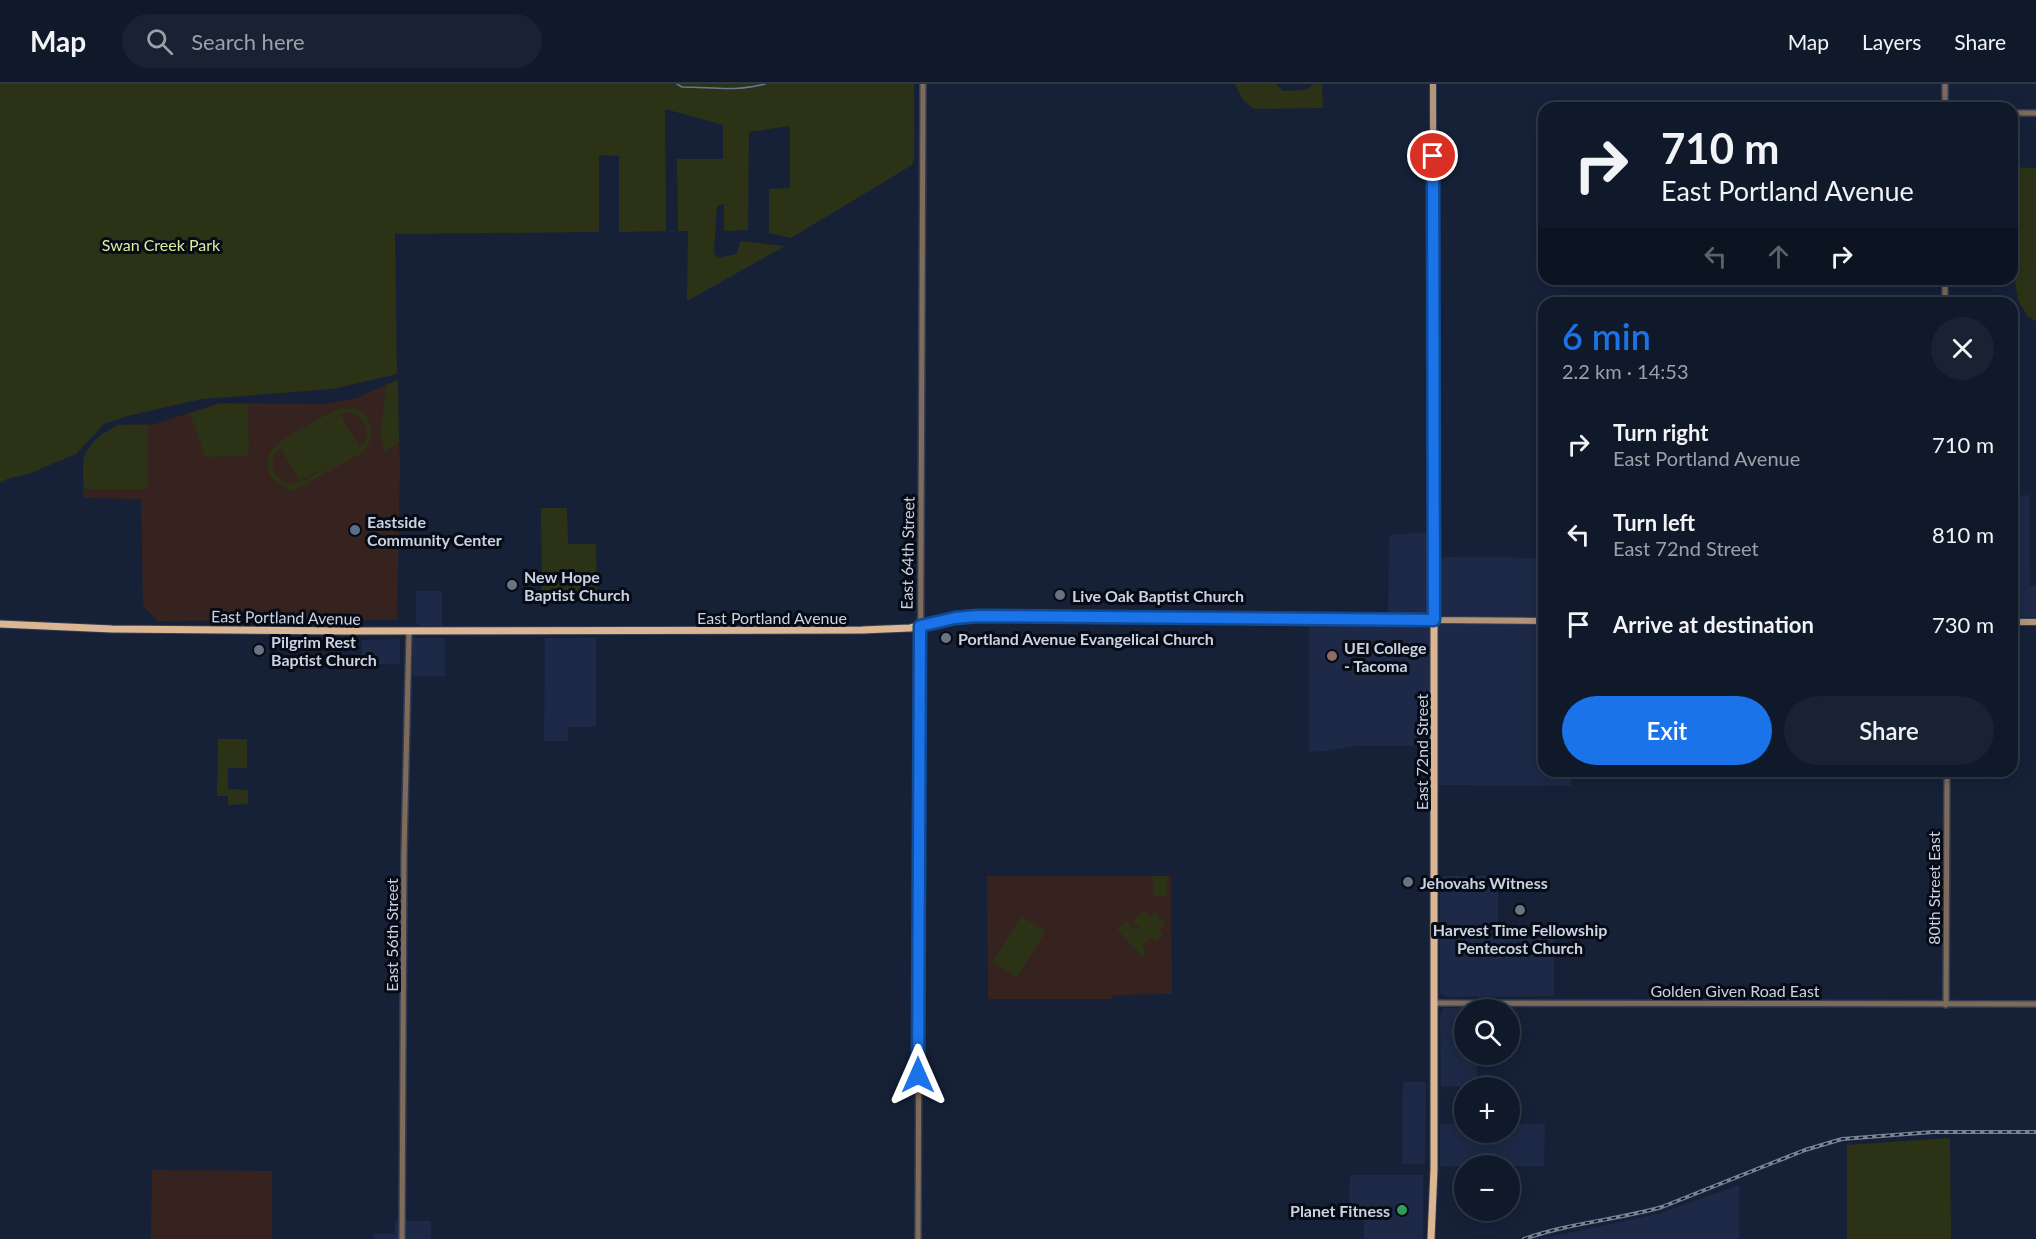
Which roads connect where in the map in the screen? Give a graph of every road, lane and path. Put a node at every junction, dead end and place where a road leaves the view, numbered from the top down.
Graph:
1 (923, 84) edge
2 (1433, 84) edge
3 (1945, 84) edge
4 (1945, 102) edge
5 (2018, 113) edge
6 (2036, 113) edge
7 (1434, 620) junction
8 (1538, 621) edge
9 (2018, 622) edge
10 (2036, 622) edge
11 (0, 624) edge
12 (920, 626) junction
13 (409, 632) junction
14 (1947, 777) edge
15 (1434, 1003) junction
16 (2036, 1004) edge
17 (1946, 1005) junction
18 (402, 1239) edge
19 (918, 1239) edge
20 (1431, 1239) edge

1 - 12 street, East 64th Street
2 - 7 main road, East 72nd Street
3 - 4 street
5 - 6 street
7 - 8 main road, East Portland Avenue
7 - 12 main road, East Portland Avenue
7 - 15 main road, East 72nd Street
9 - 10 main road
11 - 13 main road, East Portland Avenue
12 - 13 main road, East Portland Avenue
12 - 19 street, East 64th Street
13 - 18 street, East 56th Street
14 - 17 street, 80th Street East
15 - 17 street, Golden Given Road East
15 - 20 main road, East 72nd Street
16 - 17 street, Golden Given Road East

